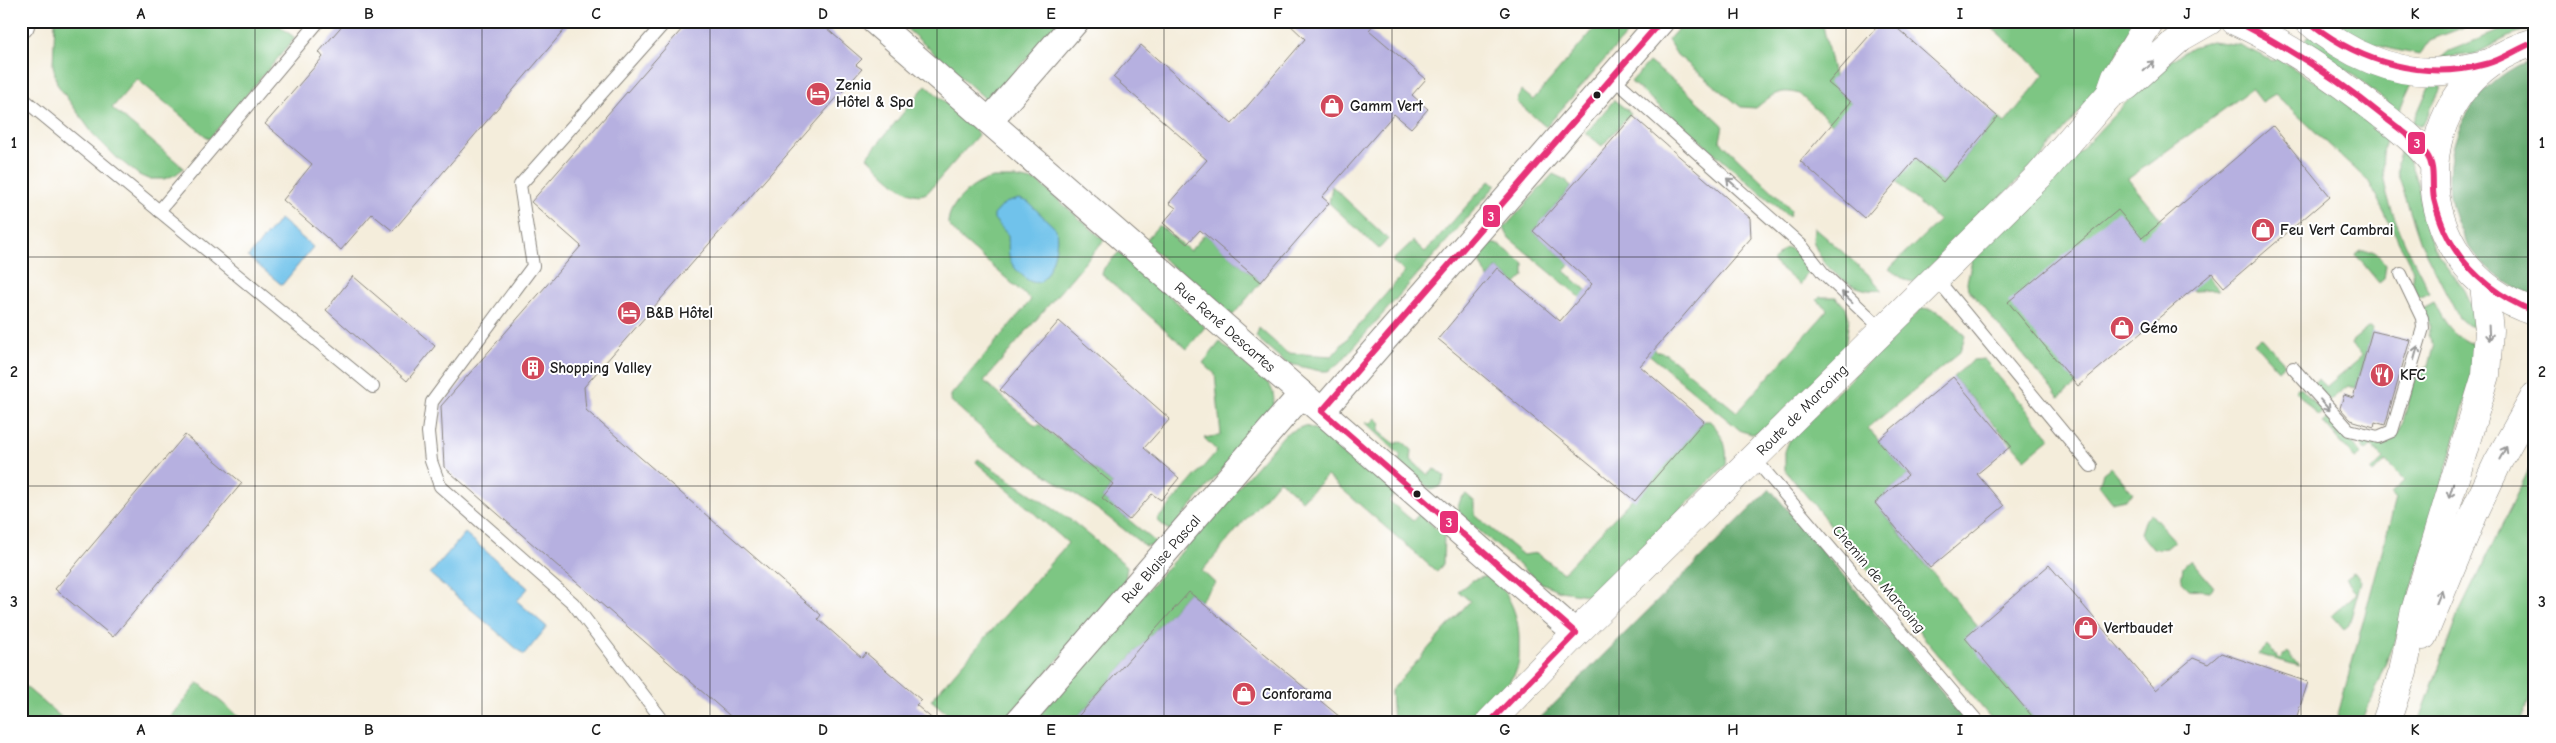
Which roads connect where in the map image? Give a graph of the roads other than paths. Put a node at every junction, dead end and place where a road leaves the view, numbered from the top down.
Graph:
1 (319, 21) edge
2 (666, 21) edge
3 (874, 21) edge
4 (1076, 21) edge
5 (1661, 21) edge
6 (2150, 21) edge
7 (2209, 21) edge
8 (2235, 21) edge
9 (2310, 21) edge
10 (2535, 42) edge
11 (2490, 63) junction
12 (1612, 77) junction
13 (2110, 94) junction
14 (21, 97) edge
15 (989, 121) junction
16 (2433, 163) junction
17 (159, 211) junction
18 (2401, 274) dead end
19 (1936, 278) junction
20 (2484, 285) junction
21 (2535, 312) edge
22 (1883, 330) junction
23 (2293, 368) dead end
24 (373, 387) dead end
25 (1302, 394) junction
26 (2535, 396) edge
27 (1322, 411) junction
28 (1754, 458) junction
29 (2091, 466) dead end
30 (1576, 634) junction
31 (2403, 672) junction
32 (2535, 714) edge
33 (664, 722) edge
34 (1018, 722) edge
35 (1490, 722) edge
36 (1978, 722) edge
37 (2386, 722) edge
38 (2532, 722) edge

1 - 17 lane
2 - 33 lane
3 - 15 street, Rue René Descartes
4 - 15 street
5 - 12 street
6 - 13 street, Route de Marcoing
13 -> 7 street, Route de Marcoing
8 - 16 street
9 - 11 street
10 - 11 street
11 - 16 street
22 -> 12 lane
12 - 27 street
13 - 19 street, Route de Marcoing
14 - 17 lane
15 - 25 street, Rue René Descartes
16 - 20 street
17 - 24 lane
23 -> 18 lane
19 - 22 street, Route de Marcoing
19 - 29 lane
20 - 21 street
20 -> 31 street
22 - 28 street, Route de Marcoing
25 - 27 street, Rue René Descartes
25 - 34 street, Rue Blaise Pascal
31 -> 26 street
27 - 30 street, Rue René Descartes
28 - 30 street, Route de Marcoing
28 - 36 lane, Chemin de Marcoing
30 - 35 street, Route de Marcoing
31 - 37 street
32 - 38 lane

